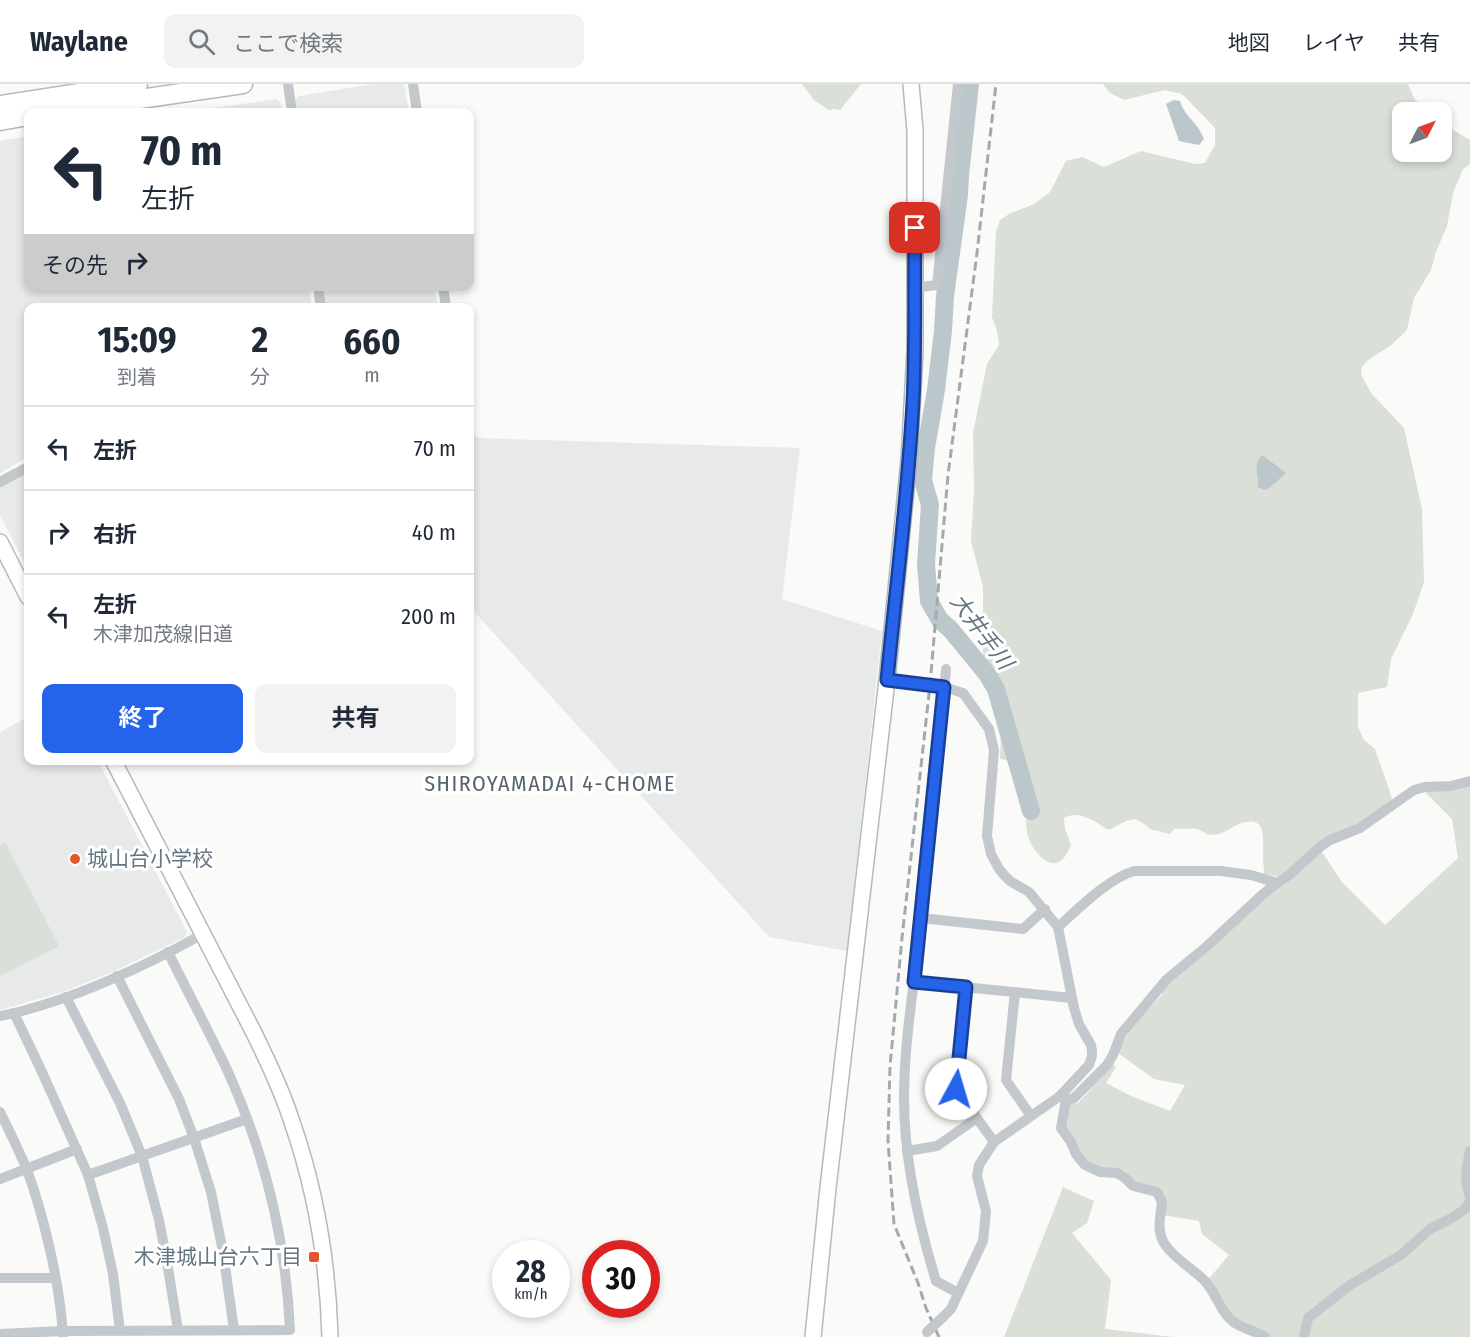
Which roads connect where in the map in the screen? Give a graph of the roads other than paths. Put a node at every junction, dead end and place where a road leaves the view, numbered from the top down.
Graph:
1 (138, 84) edge
2 (243, 84) edge
3 (288, 84) edge
4 (413, 84) edge
5 (911, 84) edge
6 (958, 84) edge
7 (0, 105) edge
8 (78, 108) edge
9 (291, 108) edge
10 (416, 108) edge
11 (24, 117) edge
12 (0, 121) edge
13 (914, 288) junction
14 (24, 470) edge
15 (0, 483) edge
16 (0, 542) edge
17 (24, 589) edge
18 (946, 669) dead end
19 (887, 680) junction
20 (944, 687) junction
21 (116, 765) edge
22 (1470, 781) edge
23 (1277, 883) junction
24 (1045, 909) junction
25 (921, 918) junction
26 (1058, 927) junction
27 (203, 934) junction
28 (168, 952) junction
29 (117, 976) junction
30 (914, 982) junction
31 (966, 987) junction
32 (1015, 992) junction
33 (66, 997) junction
34 (1072, 998) junction
35 (14, 1014) junction
36 (0, 1016) edge
37 (1063, 1098) junction
38 (0, 1112) edge
39 (1031, 1116) junction
40 (977, 1118) junction
41 (247, 1119) junction
42 (194, 1138) junction
43 (994, 1142) junction
44 (78, 1149) junction
45 (907, 1150) junction
46 (1470, 1151) edge
47 (142, 1156) junction
48 (26, 1168) junction
49 (88, 1175) junction
50 (0, 1179) edge
51 (1470, 1199) edge
52 (0, 1278) edge
53 (55, 1278) junction
54 (958, 1293) junction
55 (178, 1330) junction
56 (234, 1330) junction
57 (120, 1331) junction
58 (0, 1334) edge
59 (63, 1334) edge
60 (925, 1334) edge
61 (330, 1337) edge
62 (813, 1337) edge
63 (1265, 1337) edge
64 (1304, 1337) edge

1 - 7 highway
2 - 8 highway
3 - 9 street
4 - 10 street
5 - 13 street
6 - 13 street
11 - 12 highway
13 - 19 street
14 - 15 street
16 - 17 street
18 - 20 street
19 - 20 street
19 - 62 street
20 - 24 street
20 - 25 street
21 - 27 street
22 - 23 street
23 - 26 street
23 - 37 street
24 - 25 street
24 - 26 street
25 - 30 street
26 - 34 street
27 - 28 street
27 - 61 street
28 - 29 street
28 - 41 street
29 - 33 street
29 - 42 street
30 - 31 street
30 - 45 street
31 - 32 street
31 - 40 street
32 - 34 street
32 - 39 street
33 - 35 street
33 - 47 street
34 - 37 street
35 - 36 street
35 - 44 street
37 - 39 street
37 - 63 street
38 - 48 street
39 - 43 street
40 - 43 street
40 - 45 street
41 - 42 street
41 - 56 street
42 - 47 street
42 - 56 street
43 - 54 street
44 - 48 street
44 - 49 street
45 - 54 street
46 - 51 street
47 - 49 street
47 - 55 street
48 - 50 street
48 - 53 street
49 - 57 street
51 - 64 street
52 - 53 street
53 - 59 street
54 - 60 street, bridge
55 - 56 street
55 - 57 street
57 - 59 street
58 - 59 street

